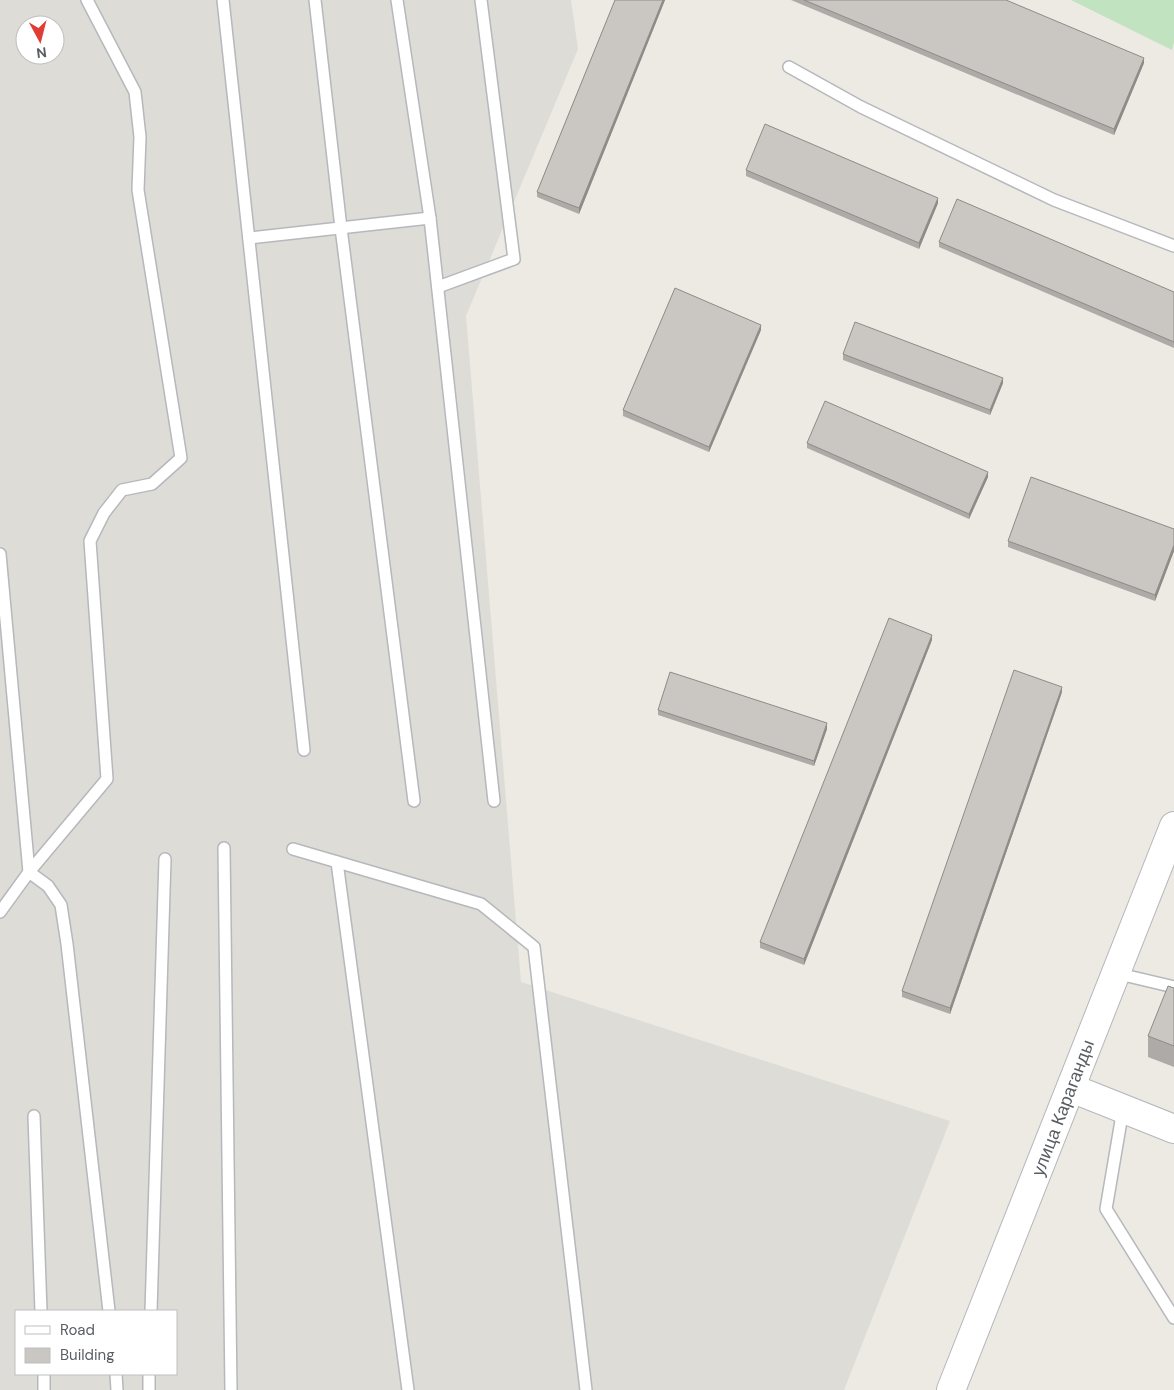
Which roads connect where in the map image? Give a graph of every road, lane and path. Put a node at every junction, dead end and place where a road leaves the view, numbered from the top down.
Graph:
1 (87, 0) edge
2 (223, 0) edge
3 (316, 0) edge
4 (397, 0) edge
5 (481, 0) edge
6 (789, 67) dead end
7 (430, 218) junction
8 (340, 228) junction
9 (248, 238) junction
10 (1174, 246) edge
11 (438, 288) junction
12 (0, 554) edge
13 (304, 750) dead end
14 (414, 801) dead end
15 (494, 801) dead end
16 (1174, 826) edge
17 (224, 848) dead end
18 (293, 849) dead end
19 (165, 859) dead end
20 (337, 862) junction
21 (30, 872) junction
22 (0, 912) edge
23 (1116, 973) junction
24 (1174, 987) edge
25 (1071, 1088) junction
26 (1123, 1109) junction
27 (34, 1116) dead end
28 (1174, 1129) edge
29 (42, 1310) edge
30 (109, 1310) edge
31 (151, 1310) edge
32 (1174, 1318) edge
33 (44, 1375) edge
34 (116, 1375) edge
35 (149, 1375) edge
36 (44, 1390) edge
37 (117, 1390) edge
38 (148, 1390) edge
39 (231, 1390) edge
40 (408, 1390) edge
41 (586, 1390) edge
42 (951, 1390) edge

1 - 21 lane
2 - 9 lane
3 - 8 lane
4 - 7 lane
5 - 11 lane
6 - 10 lane
7 - 8 lane
7 - 11 lane
8 - 9 lane
8 - 14 lane
9 - 13 lane
11 - 15 lane
12 - 21 lane
16 - 23 main road, улица Караганды
17 - 39 lane
18 - 20 lane
19 - 31 lane
20 - 40 lane
20 - 41 lane
21 - 22 lane
21 - 30 lane
23 - 24 lane
23 - 25 main road, улица Караганды
25 - 26 main road
25 - 42 main road, улица Караганды
26 - 28 main road
26 - 32 lane
27 - 29 lane
33 - 36 lane
34 - 37 lane
35 - 38 lane

